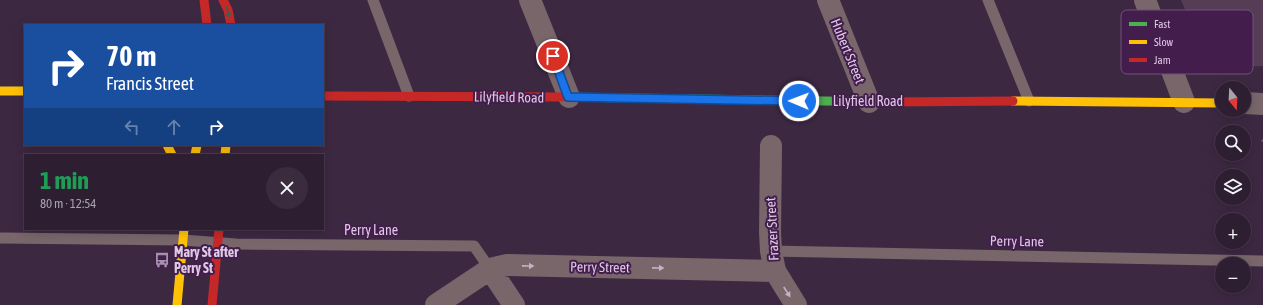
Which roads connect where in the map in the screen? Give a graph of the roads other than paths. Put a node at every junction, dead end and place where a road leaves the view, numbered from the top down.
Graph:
1 (204, 0) edge
2 (223, 0) edge
3 (373, 0) edge
4 (530, 0) edge
5 (828, 0) edge
6 (988, 0) edge
7 (1145, 0) edge
8 (1149, 10) edge
9 (207, 24) edge
10 (231, 24) edge
11 (1173, 74) edge
12 (0, 91) edge
13 (24, 91) edge
14 (324, 96) edge
15 (409, 96) junction
16 (568, 97) junction
17 (1029, 101) junction
18 (869, 102) junction
19 (1184, 102) junction
20 (1215, 103) edge
21 (1251, 103) edge
22 (1263, 104) edge
23 (771, 146) dead end
24 (219, 230) edge
25 (184, 232) edge
26 (0, 238) edge
27 (218, 243) junction
28 (773, 261) junction
29 (1263, 261) edge
30 (490, 269) junction
31 (177, 305) edge
32 (212, 305) edge
33 (436, 305) edge
34 (514, 305) edge
35 (796, 305) edge

1 - 9 street
2 -> 10 street
3 - 15 lane
4 - 16 street
5 - 18 street, Hubert Street
6 - 17 lane
7 - 8 street
11 - 19 street
12 - 13 street
14 - 15 street, Lilyfield Road
15 - 16 street, Lilyfield Road
16 - 18 street, Lilyfield Road
17 - 18 street, Lilyfield Road
17 - 19 street, Lilyfield Road
19 - 20 street, Lilyfield Road
21 - 22 street
23 - 28 street, Frazer Street
24 - 27 street
25 - 26 lane, Perry Lane
25 - 27 lane, Perry Lane
25 - 31 street
27 - 30 lane, Perry Lane
27 - 32 street
28 - 29 lane, Perry Lane
30 -> 28 street, Perry Street
28 -> 35 street, Frazer Street
30 - 33 street, Perry Street
30 - 34 street

